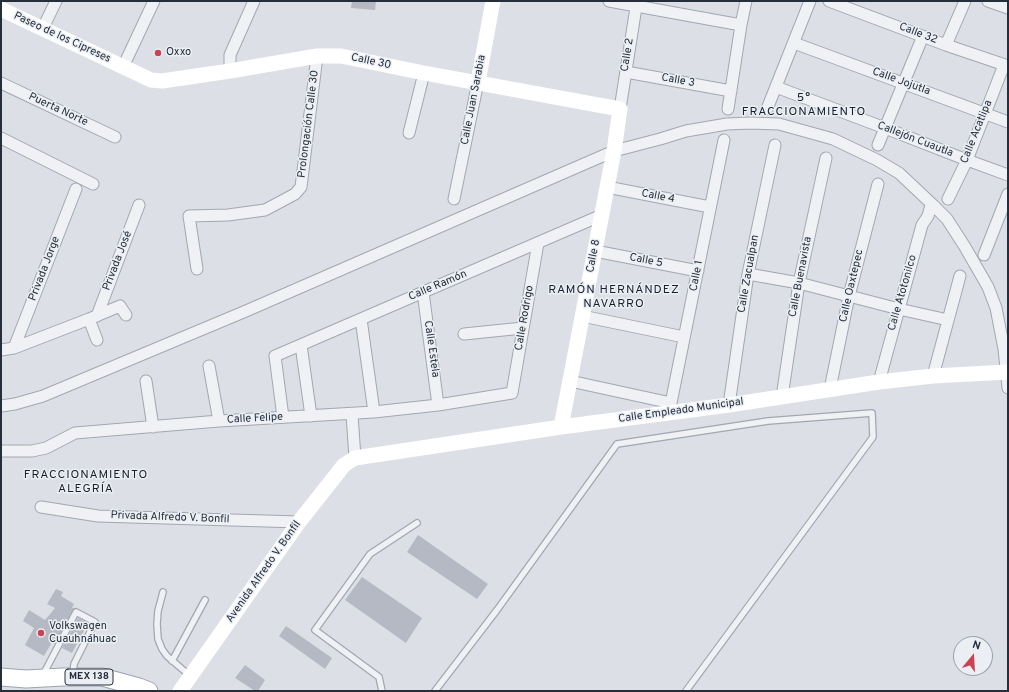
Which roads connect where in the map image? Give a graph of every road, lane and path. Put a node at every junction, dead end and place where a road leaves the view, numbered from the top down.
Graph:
1 (56, 1) edge
2 (154, 1) edge
3 (254, 1) edge
4 (493, 1) edge
5 (609, 1) edge
6 (746, 1) edge
7 (810, 1) edge
8 (965, 1) edge
9 (988, 1) edge
10 (832, 2) edge
11 (637, 3) edge
12 (1008, 8) edge
13 (1, 9) edge
14 (741, 24) junction
15 (43, 28) junction
16 (923, 36) junction
17 (794, 43) junction
18 (946, 45) junction
19 (317, 56) junction
20 (1006, 66) edge
21 (123, 67) junction
22 (230, 71) junction
23 (626, 72) junction
24 (424, 73) junction
25 (478, 82) junction
26 (1, 83) edge
27 (903, 83) junction
28 (776, 87) junction
29 (731, 91) junction
30 (620, 109) junction
31 (728, 109) dead end
32 (768, 109) dead end
33 (985, 114) junction
34 (1008, 122) edge
35 (886, 128) junction
36 (409, 133) dead end
37 (115, 137) dead end
38 (1, 138) edge
39 (724, 140) dead end
40 (775, 145) dead end
41 (878, 145) dead end
42 (614, 151) junction
43 (826, 158) dead end
44 (967, 160) junction
45 (1008, 176) edge
46 (93, 184) dead end
47 (878, 184) dead end
48 (607, 187) junction
49 (76, 190) dead end
50 (1008, 194) edge
51 (454, 199) dead end
52 (948, 199) dead end
53 (139, 205) dead end
54 (710, 207) junction
55 (930, 211) dead end
56 (602, 215) junction
57 (538, 243) junction
58 (594, 251) junction
59 (984, 254) dead end
60 (197, 269) dead end
61 (698, 272) junction
62 (748, 274) junction
63 (960, 276) dead end
64 (799, 283) junction
65 (423, 292) junction
66 (849, 296) junction
67 (898, 309) junction
68 (126, 315) dead end
69 (582, 316) junction
70 (93, 318) junction
71 (361, 319) junction
72 (948, 320) junction
73 (523, 328) junction
74 (464, 334) dead end
75 (684, 337) junction
76 (97, 340) dead end
77 (301, 345) junction
78 (14, 348) junction
79 (1, 350) edge
80 (209, 366) dead end
81 (1007, 372) edge
82 (933, 376) junction
83 (146, 381) dead end
84 (570, 381) junction
85 (879, 382) junction
86 (1008, 388) edge
87 (830, 389) junction
88 (512, 393) joint
89 (782, 397) junction
90 (438, 405) junction
91 (729, 405) junction
92 (1, 406) edge
93 (670, 408) junction
94 (374, 412) junction
95 (352, 414) junction
96 (311, 416) junction
97 (283, 417) junction
98 (219, 421) junction
99 (153, 427) junction
100 (561, 427) junction
101 (1, 451) edge
102 (355, 458) junction
103 (41, 507) dead end
104 (299, 522) junction
105 (417, 523) dead end
106 (163, 592) dead end
107 (205, 600) dead end
108 (172, 661) junction
109 (1, 673) edge
110 (44, 673) junction
111 (72, 673) junction
112 (190, 676) junction
113 (102, 677) junction
114 (1, 678) edge
115 (149, 691) edge
116 (180, 691) edge
117 (382, 691) edge
118 (435, 691) edge
119 (686, 691) edge

1 - 15 street
2 - 21 street
3 - 22 street
4 - 25 street, Calle Juan Sarabia
5 - 11 street
6 - 14 street
7 - 17 street
8 - 18 street
9 - 12 street
10 - 16 street, Calle 32
11 - 14 street
11 - 23 street, Calle 2
13 - 15 street, Paseo de los Cipreses
14 - 29 street
15 - 21 street, Paseo de los Cipreses
16 - 18 street, Calle 32
16 - 27 street
17 - 27 street, Calle Jojutla
17 - 28 street
18 - 20 street, Calle 32
19 - 22 street, Calle 30
19 - 24 street, Calle 30
19 - 60 street, Prolongación Calle 30
20 - 33 street, Calle Acatlipa
21 - 22 street, Calle 30
23 - 29 street, Calle 3
23 - 30 street, Calle 2
24 - 25 street, Calle 30
24 - 36 street
25 - 30 street, Calle 30
25 - 51 street, Calle Juan Sarabia
26 - 37 street, Puerta Norte
27 - 33 street, Calle Jojutla
27 - 35 street
28 - 32 street
28 - 35 street, Callejón Cuautla
29 - 31 street
30 - 42 street, Calle 8
33 - 34 street, Calle Jojutla
33 - 44 street, Calle Acatlipa
35 - 41 street
35 - 44 street, Callejón Cuautla
38 - 46 street
39 - 54 street, Calle 1
40 - 62 street, Calle Zacualpan
42 - 48 street, Calle 8
42 - 81 street
42 - 92 street
43 - 64 street, Calle Buenavista
44 - 45 street, Callejón Cuautla
44 - 52 street, Calle Acatlipa
47 - 66 street, Calle Oaxtepec
48 - 54 street, Calle 4
48 - 56 street, Calle 8
49 - 78 street, Privada Jorge
50 - 59 street
53 - 70 street, Privada José
54 - 61 street, Calle 1
55 - 67 street, Calle Atotonilco
56 - 57 street, Calle Ramón
56 - 58 street, Calle 8
57 - 65 street, Calle Ramón
57 - 73 street, Calle Rodrigo
58 - 61 street, Calle 5
58 - 69 street, Calle 8
61 - 75 street, Calle 1
62 - 64 street
62 - 91 street, Calle Zacualpan
63 - 72 street
64 - 66 street
64 - 89 street, Calle Buenavista
65 - 71 street, Calle Ramón
65 - 90 street, Calle Estela
66 - 67 street
66 - 87 street, Calle Oaxtepec
67 - 72 street
67 - 85 street, Calle Atotonilco
68 - 70 street
69 - 75 street
69 - 84 street, Calle 8
70 - 76 street
70 - 78 street
71 - 77 street, Calle Ramón
71 - 94 street
72 - 82 street
73 - 74 street
73 - 88 street, Calle Rodrigo
75 - 93 street, Calle 1
77 - 96 street
77 - 97 street, Calle Ramón
78 - 79 street
80 - 98 street
81 - 82 street, Calle Empleado Municipal
81 - 86 street
82 - 85 street, Calle Empleado Municipal
83 - 99 street
84 - 93 street
84 - 100 street, Calle 8
85 - 87 street, Calle Empleado Municipal
87 - 89 street, Calle Empleado Municipal
88 - 90 street, Calle Felipe
89 - 91 street, Calle Empleado Municipal
90 - 94 street, Calle Felipe
91 - 93 street, Calle Empleado Municipal
93 - 100 street, Calle Empleado Municipal
94 - 95 street, Calle Felipe
95 - 96 street, Calle Felipe
95 - 102 street
96 - 97 street, Calle Felipe
97 - 98 street, Calle Felipe
98 - 99 street, Calle Felipe
99 - 101 street, Calle Felipe
100 - 102 street, Calle Empleado Municipal
102 - 104 street, Avenida Alfredo V. Bonfil
103 - 104 street, Privada Alfredo V. Bonfil
104 - 112 street, Avenida Alfredo V. Bonfil
105 - 117 lane
106 - 108 lane
107 - 108 lane
108 - 112 lane
109 - 110 street, MEX 138
110 - 111 street, MEX 138
110 - 111 lane
111 - 113 street, MEX 138
112 - 116 street, Avenida Alfredo V. Bonfil
113 - 114 main road, MEX 138
113 - 115 main road, MEX 138
118 - 119 lane

